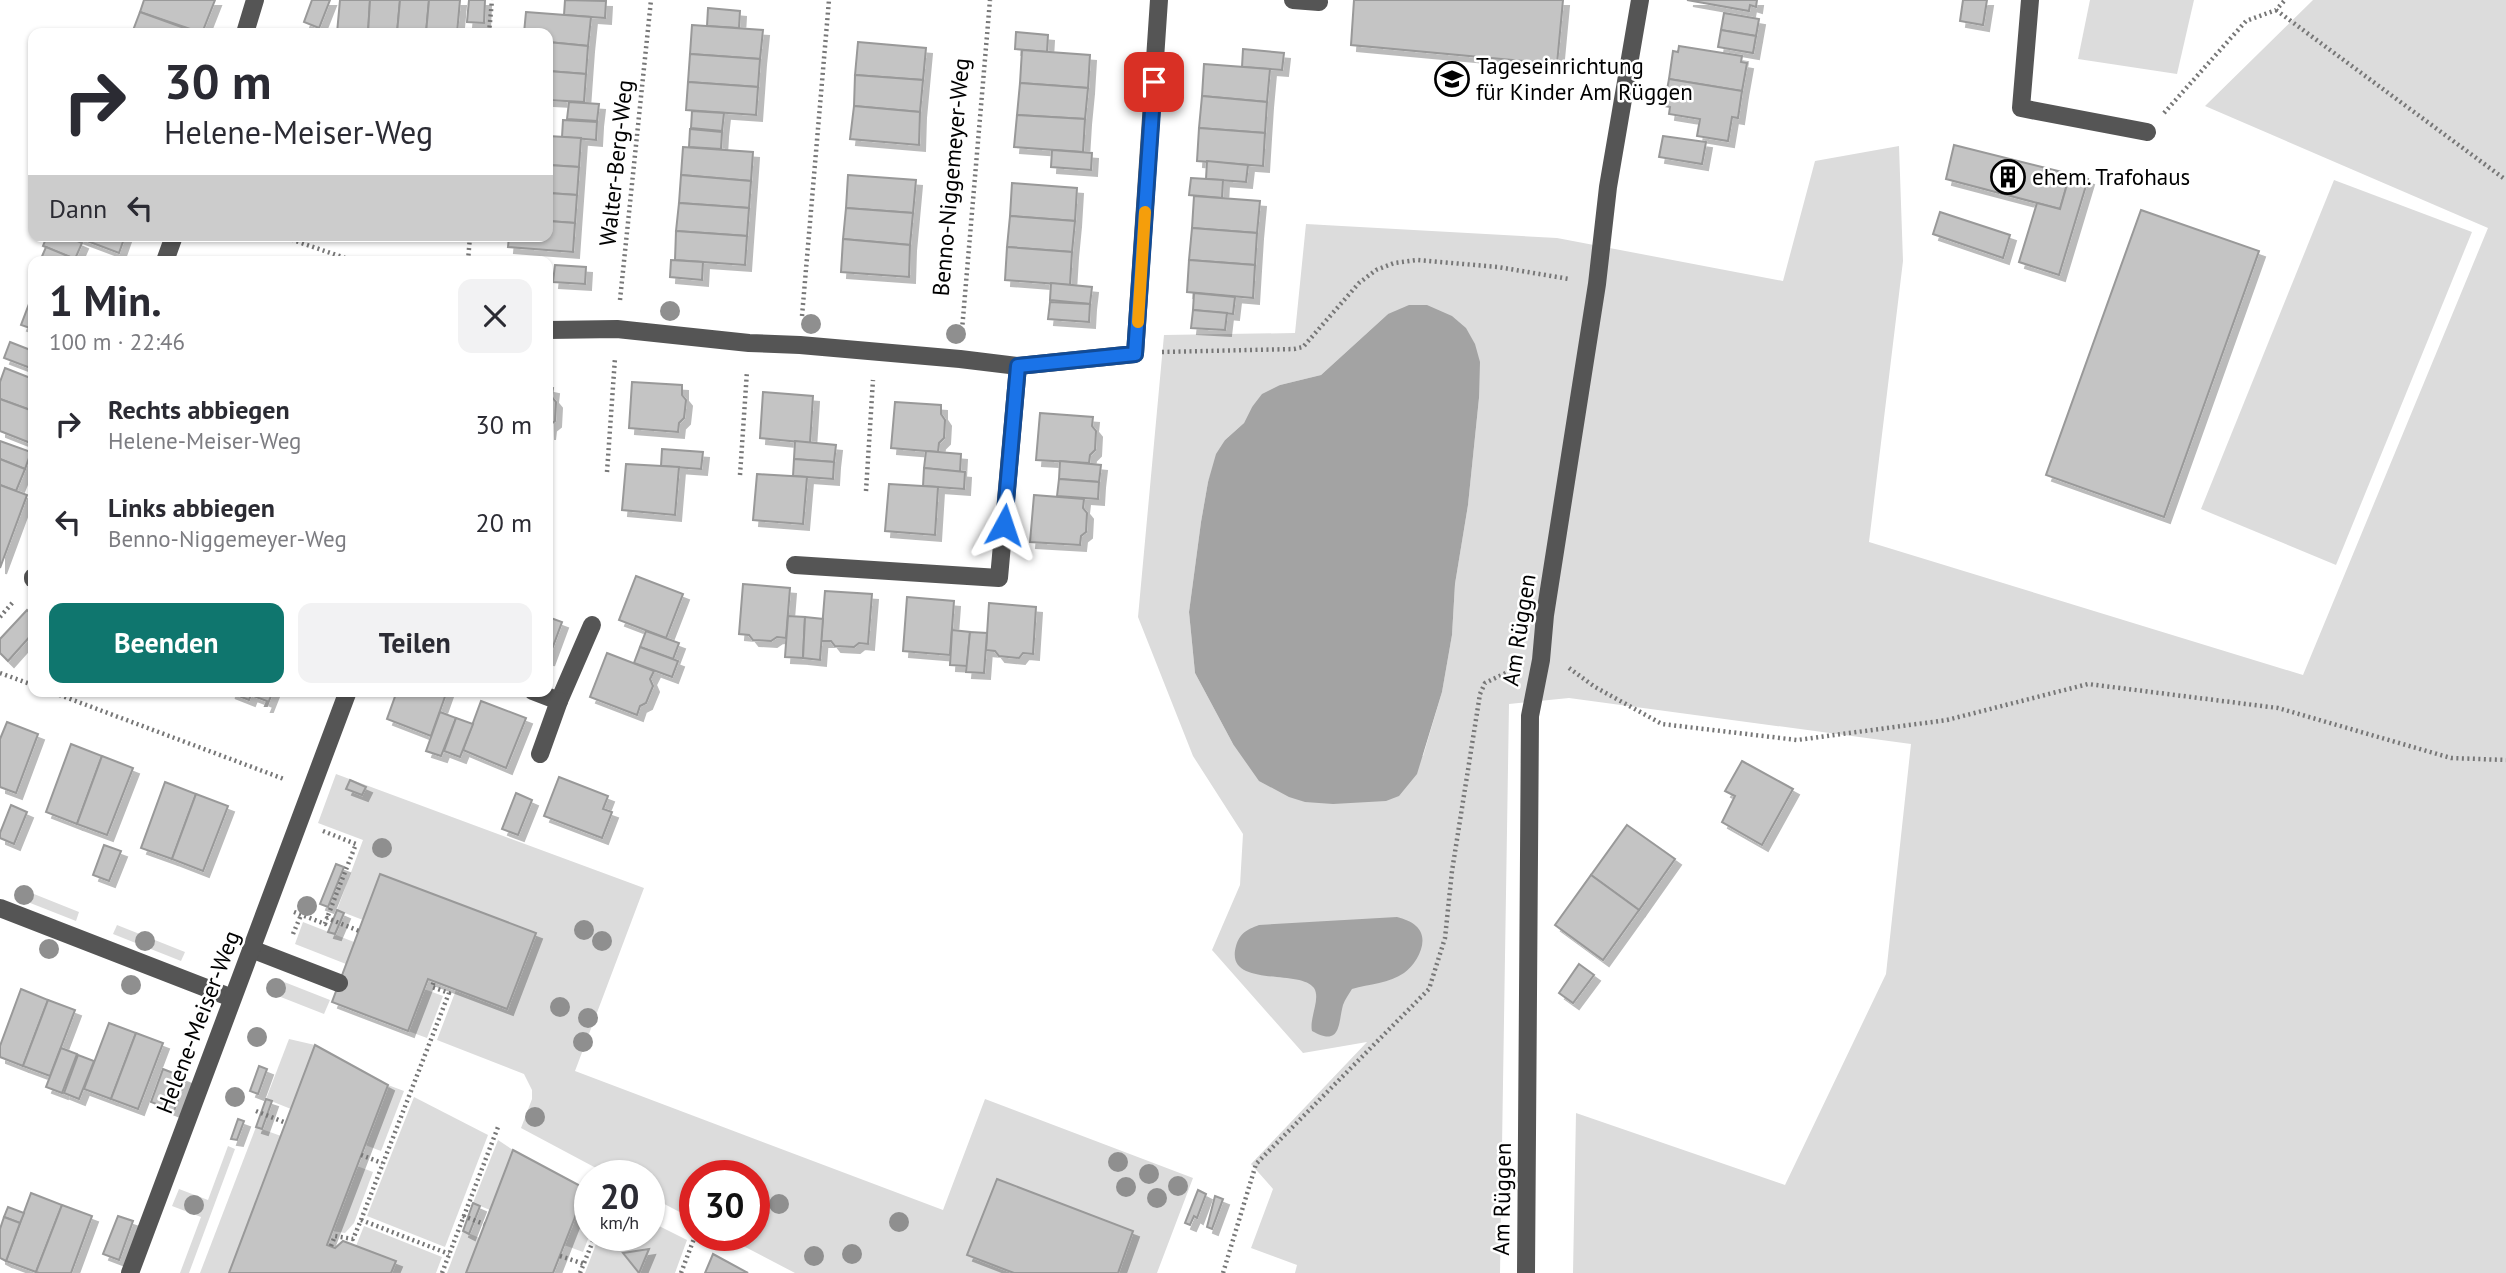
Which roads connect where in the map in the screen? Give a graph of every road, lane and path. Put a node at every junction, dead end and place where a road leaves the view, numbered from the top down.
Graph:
1 (255, 0) edge
2 (492, 0) edge
3 (650, 0) edge
4 (829, 0) edge
5 (990, 0) edge
6 (1159, 0) edge
7 (1293, 0) edge
8 (1640, 0) edge
9 (2030, 0) edge
10 (2285, 0) edge
11 (1320, 2) dead end
12 (2276, 10) junction
13 (247, 28) edge
14 (489, 28) edge
15 (2147, 132) joint
16 (2506, 180) edge
17 (299, 242) edge
18 (340, 256) edge
19 (1597, 284) junction
20 (617, 329) junction
21 (553, 330) edge
22 (749, 342) junction
23 (800, 345) junction
24 (875, 351) junction
25 (1135, 354) junction
26 (960, 359) junction
27 (1018, 366) junction
28 (607, 472) dead end
29 (740, 475) dead end
30 (866, 491) dead end
31 (795, 565) dead end
32 (592, 625) dead end
33 (1541, 654) junction
34 (0, 673) edge
35 (28, 683) edge
36 (65, 697) edge
37 (346, 697) edge
38 (549, 697) edge
39 (559, 701) junction
40 (540, 754) dead end
41 (2506, 760) edge
42 (311, 789) junction
43 (300, 822) junction
44 (270, 903) junction
45 (0, 908) edge
46 (327, 919) junction
47 (359, 931) dead end
48 (251, 949) junction
49 (433, 981) dead end
50 (339, 983) dead end
51 (232, 998) junction
52 (256, 1111) dead end
53 (286, 1123) dead end
54 (498, 1128) dead end
55 (361, 1155) dead end
56 (382, 1163) junction
57 (463, 1216) junction
58 (361, 1220) junction
59 (484, 1224) dead end
60 (331, 1246) dead end
61 (589, 1251) edge
62 (689, 1251) edge
63 (449, 1254) junction
64 (560, 1256) dead end
65 (584, 1264) junction
66 (130, 1273) edge
67 (442, 1273) edge
68 (580, 1273) edge
69 (681, 1273) edge
70 (1223, 1273) edge
71 (1526, 1273) edge

1 - 13 street
2 - 14 path
3 - 20 path, Walter-Berg-Weg
4 - 23 path
5 - 26 path, Benno-Niggemeyer-Weg
6 - 25 street
7 - 11 street
8 - 19 street, Am Rüggen
9 - 15 street
10 - 12 path
12 - 15 path
12 - 16 path
17 - 18 path
19 - 25 path
19 - 33 street, Am Rüggen
20 - 21 street
20 - 22 street
20 - 28 path
22 - 23 street
22 - 29 path
23 - 24 street
24 - 26 street
24 - 30 path
25 - 27 street
26 - 27 street
27 - 31 street
32 - 39 street
33 - 41 path
33 - 70 path
33 - 71 street, Am Rüggen
34 - 35 path
36 - 42 path
37 - 42 street, Helene-Meiser-Weg
38 - 39 street
39 - 40 street
42 - 43 street, Helene-Meiser-Weg
43 - 44 street, Helene-Meiser-Weg
43 - 46 path
44 - 46 path
44 - 48 street, Helene-Meiser-Weg
45 - 51 street
46 - 47 path
48 - 50 street
48 - 51 street, Helene-Meiser-Weg
49 - 56 path
51 - 66 street, Helene-Meiser-Weg
52 - 53 path
54 - 57 path
55 - 56 path
56 - 58 path
57 - 59 path
57 - 63 path
58 - 60 path
58 - 63 path
61 - 65 path
62 - 69 path
63 - 67 path
64 - 65 path
65 - 68 path

